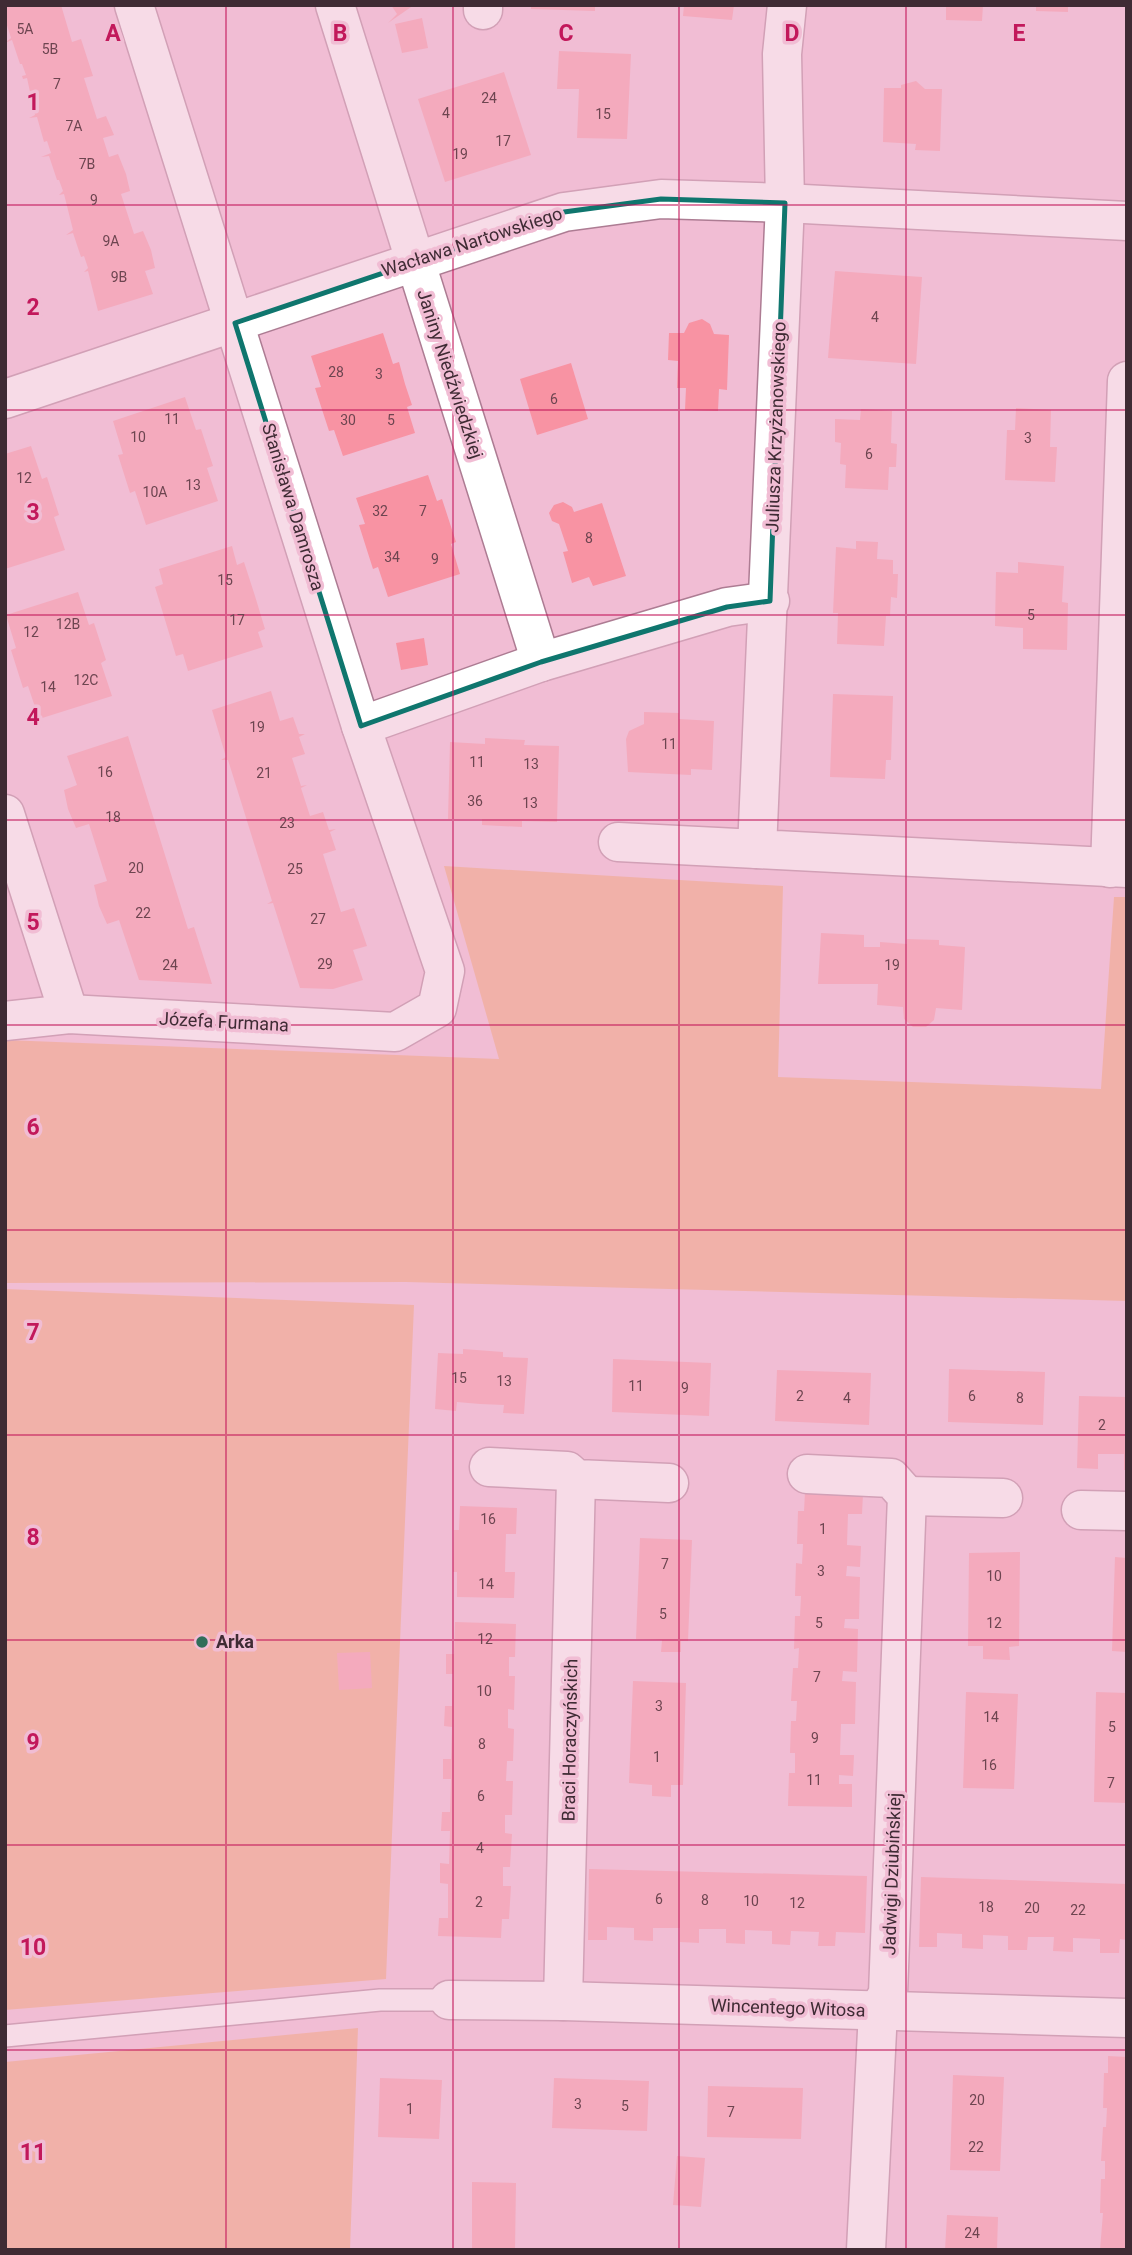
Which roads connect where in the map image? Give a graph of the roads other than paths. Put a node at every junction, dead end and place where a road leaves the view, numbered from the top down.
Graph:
1 (134, 5) edge
2 (335, 5) edge
3 (787, 5) edge
4 (785, 203) junction
5 (1127, 221) edge
6 (414, 260) junction
7 (235, 323) junction
8 (1127, 380) edge
9 (5, 399) edge
10 (769, 601) junction
11 (541, 662) junction
12 (361, 726) junction
13 (5, 814) edge
14 (618, 842) dead end
15 (757, 849) junction
16 (1119, 868) edge
17 (437, 1008) joint
18 (69, 1014) junction
19 (7, 1023) edge
20 (489, 1467) dead end
21 (807, 1474) dead end
22 (576, 1479) junction
23 (669, 1483) dead end
24 (907, 1496) junction
25 (1003, 1498) dead end
26 (1081, 1510) dead end
27 (1127, 1511) edge
28 (449, 2000) joint
29 (563, 2001) junction
30 (878, 2011) junction
31 (1127, 2018) edge
32 (5, 2036) edge
33 (866, 2250) edge

1 - 7 street, Stanisława Damrosza
2 - 6 street, Janiny Niedźwiedzkiej
3 - 4 street, Juliusza Krzyżanowskiego
4 - 5 street, Wacława Nartowskiego
4 - 6 street, Wacława Nartowskiego
4 - 10 street, Juliusza Krzyżanowskiego
6 - 7 street, Wacława Nartowskiego
6 - 11 street, Janiny Niedźwiedzkiej
7 - 9 street, Wacława Nartowskiego
7 - 12 street, Stanisława Damrosza
8 - 16 street
10 - 11 street
10 - 15 street, Juliusza Krzyżanowskiego
11 - 12 street
12 - 17 street, Stanisława Damrosza
13 - 18 street
14 - 15 street
15 - 16 street
17 - 18 street, Józefa Furmana
18 - 19 street, Józefa Furmana
20 - 22 street
21 - 24 street
22 - 23 street
22 - 29 street, Braci Horaczyńskich
24 - 25 street
24 - 30 street, Jadwigi Dziubińskiej
26 - 27 street
28 - 29 street, Wincentego Witosa
28 - 32 lane
29 - 30 street, Wincentego Witosa
30 - 31 street, Wincentego Witosa
30 - 33 street, Jadwigi Dziubińskiej

